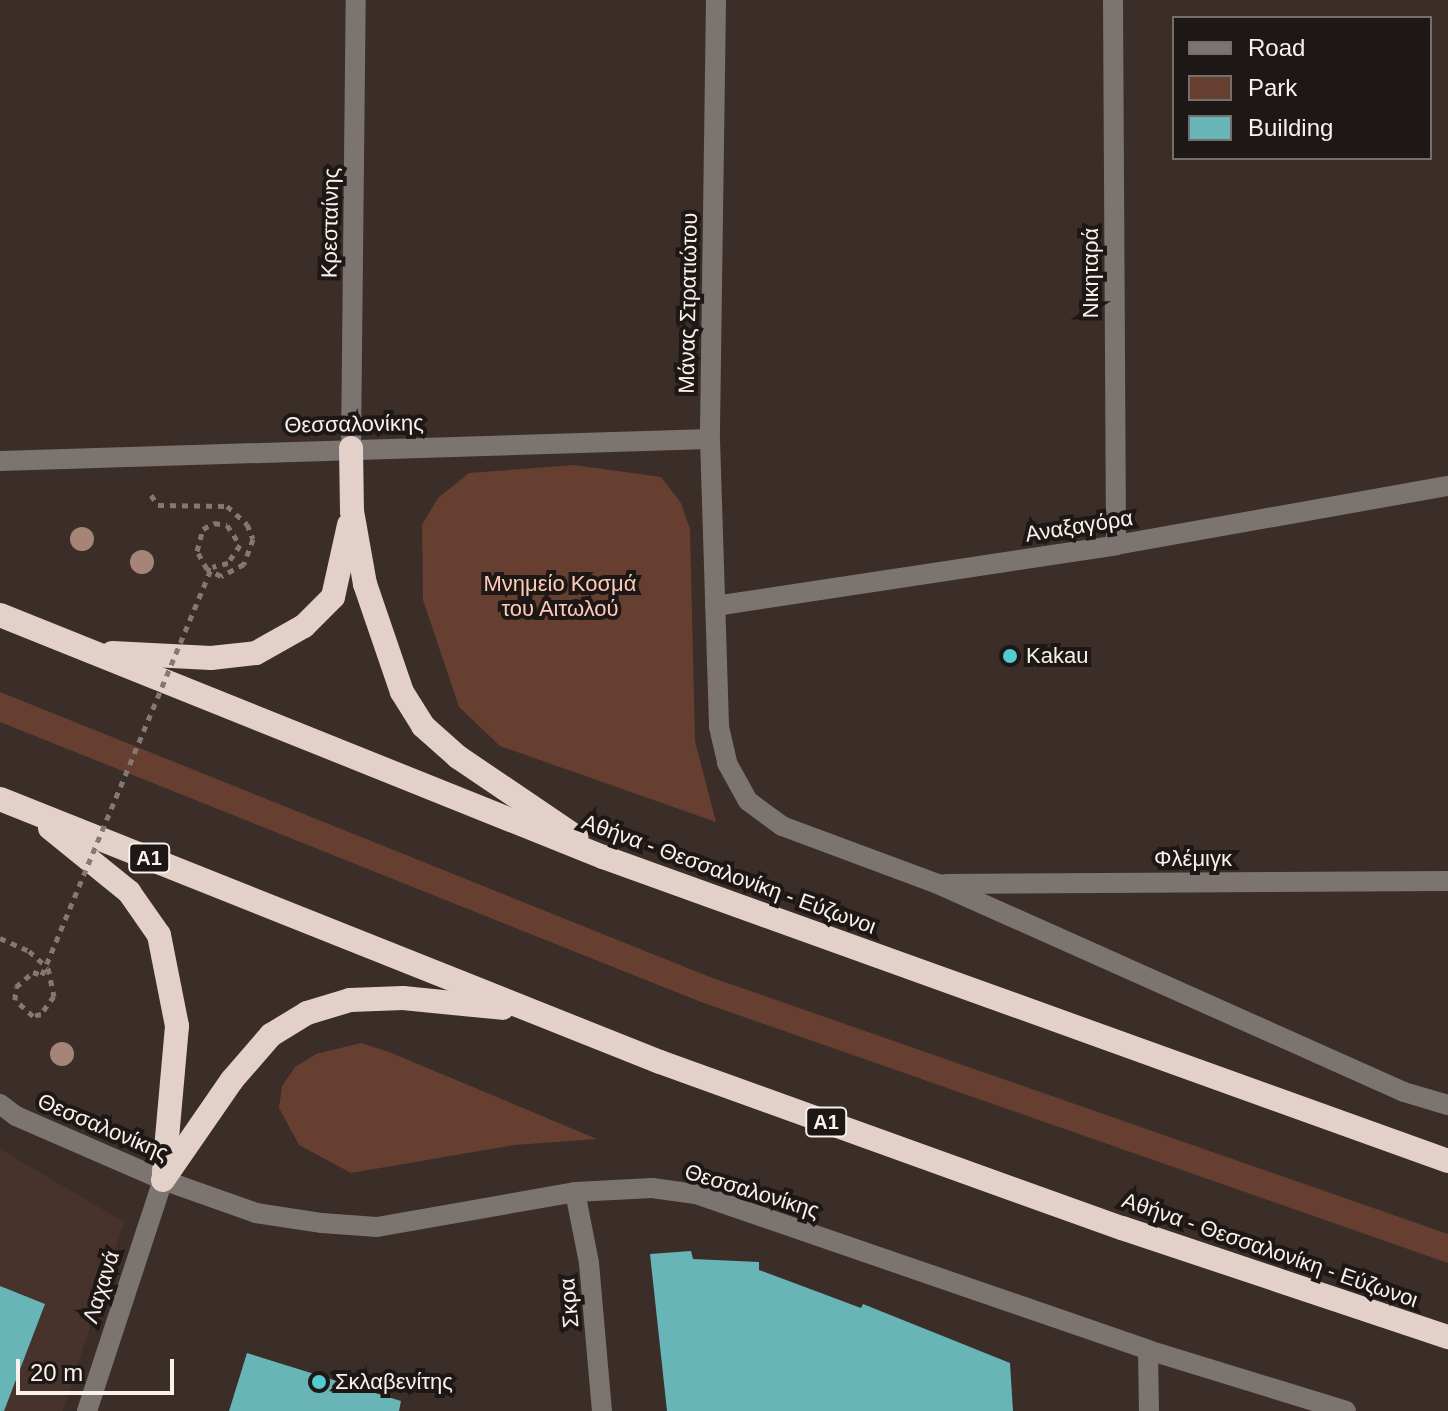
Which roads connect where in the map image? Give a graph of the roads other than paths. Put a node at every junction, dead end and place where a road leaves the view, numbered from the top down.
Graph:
1 (356, 0) edge
2 (716, 0) edge
3 (1113, 0) edge
4 (710, 439) junction
5 (351, 448) junction
6 (0, 461) edge
7 (1448, 486) edge
8 (352, 511) junction
9 (1116, 545) junction
10 (715, 606) junction
11 (0, 615) edge
12 (92, 652) junction
13 (8, 803) edge
14 (603, 857) junction
15 (1448, 881) edge
16 (938, 884) junction
17 (531, 1011) junction
18 (0, 1104) edge
19 (1448, 1105) edge
20 (1448, 1161) edge
21 (163, 1180) junction
22 (575, 1192) junction
23 (1448, 1337) edge
24 (1148, 1350) junction
25 (87, 1411) edge
26 (602, 1411) edge
27 (1149, 1411) edge
28 (1346, 1411) edge

1 - 5 street, Κρεσταίνης
2 - 4 street, Μάνας Στρατιώτου
3 - 9 street, Νικηταρά
4 - 5 street, Θεσσαλονίκης
4 - 10 street, Μάνας Στρατιώτου
5 - 6 street, Θεσσαλονίκης
5 - 8 highway
7 - 9 street, Αναξαγόρα
8 - 12 highway
8 - 14 highway
9 - 10 street, Αναξαγόρα
10 - 16 street
11 - 12 highway, Αθήνα - Θεσσαλονίκη - Εύζωνοι
12 - 14 highway, Αθήνα - Θεσσαλονίκη - Εύζωνοι
13 - 17 highway, Αθήνα - Θεσσαλονίκη - Εύζωνοι / Α1
13 - 21 highway
14 - 20 highway, Αθήνα - Θεσσαλονίκη - Εύζωνοι
15 - 16 street, Φλέμιγκ
16 - 19 street
17 - 21 highway
17 - 23 highway, Αθήνα - Θεσσαλονίκη - Εύζωνοι / Α1
18 - 21 street, Θεσσαλονίκης
21 - 22 street, Θεσσαλονίκης
21 - 25 street, Λαχανά
22 - 24 street, Θεσσαλονίκης
22 - 26 street, Σκρα
24 - 27 street
24 - 28 street, Θεσσαλονίκης

